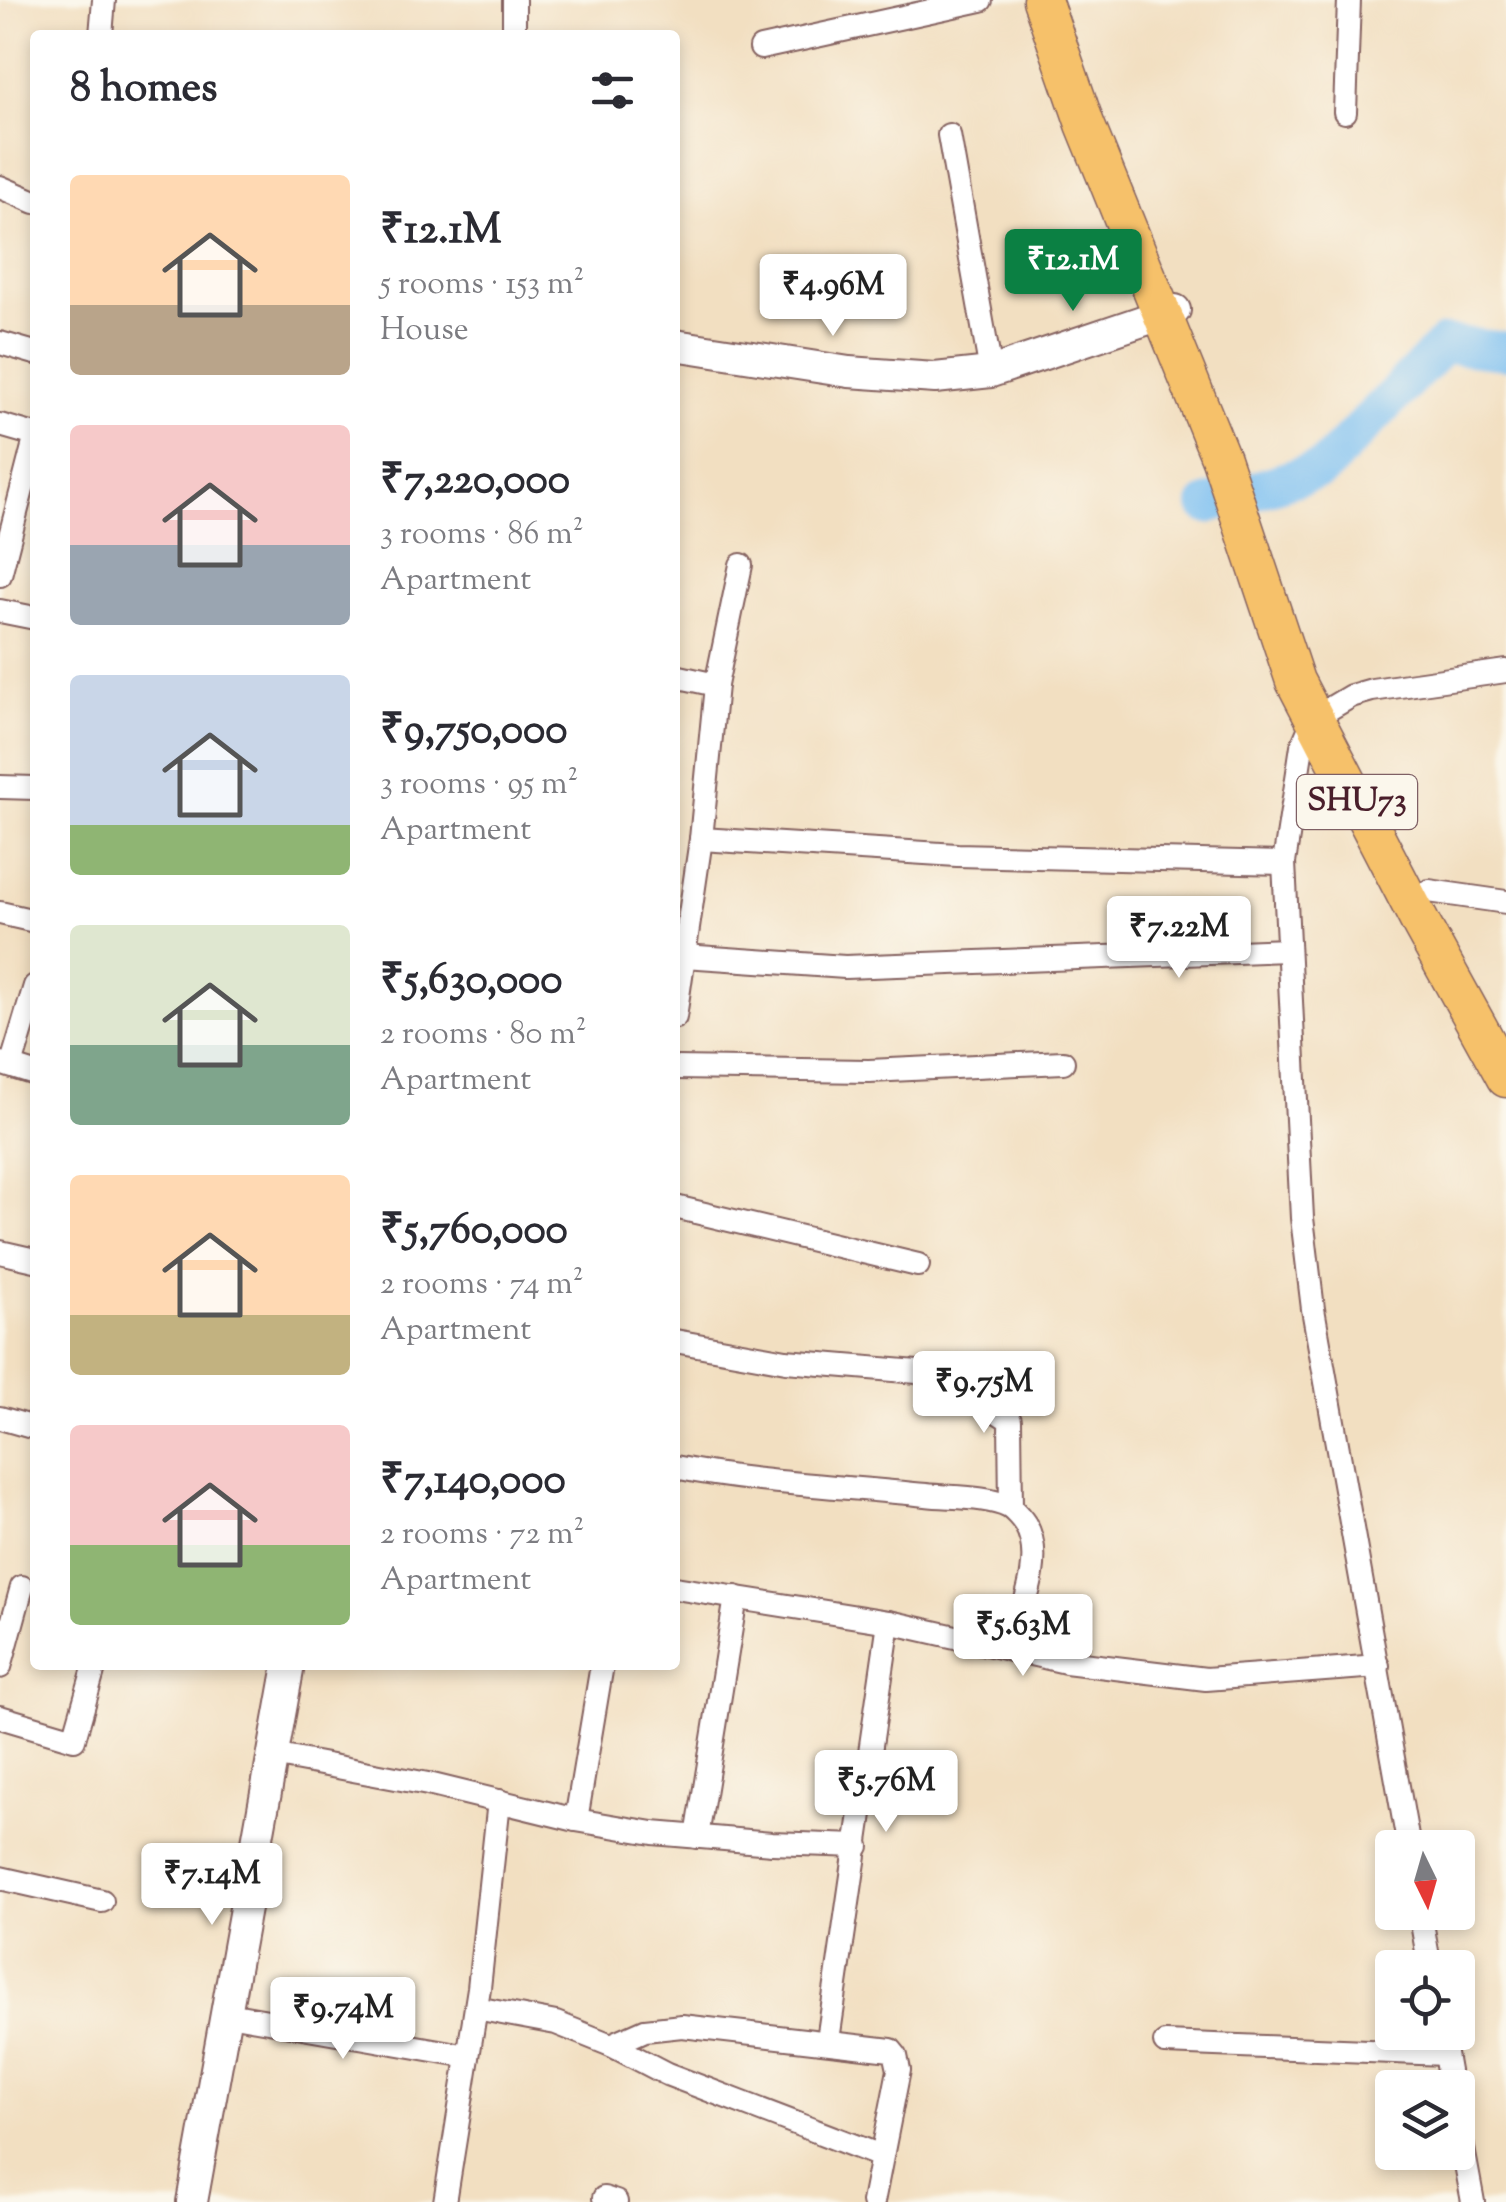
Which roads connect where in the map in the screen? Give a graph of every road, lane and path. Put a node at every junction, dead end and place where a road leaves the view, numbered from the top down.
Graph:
1 (104, 0) edge
2 (514, 0) edge
3 (981, 0) edge
4 (1042, 0) edge
5 (1062, 0) edge
6 (1349, 0) edge
7 (101, 30) edge
8 (514, 30) edge
9 (761, 48) dead end
10 (1345, 112) dead end
11 (949, 135) dead end
12 (0, 188) edge
13 (30, 200) edge
14 (1169, 313) junction
15 (0, 344) edge
16 (680, 346) edge
17 (30, 352) edge
18 (992, 372) junction
19 (0, 426) edge
20 (30, 435) edge
21 (30, 457) edge
22 (741, 565) dead end
23 (0, 576) edge
24 (0, 611) edge
25 (30, 617) edge
26 (1506, 672) edge
27 (680, 677) edge
28 (716, 685) junction
29 (1322, 712) junction
30 (0, 786) edge
31 (30, 788) edge
32 (701, 839) junction
33 (1284, 863) junction
34 (1429, 890) junction
35 (1506, 902) edge
36 (0, 914) edge
37 (30, 920) edge
38 (1288, 950) junction
39 (684, 956) junction
40 (680, 983) edge
41 (30, 1000) edge
42 (1506, 1040) edge
43 (1063, 1062) dead end
44 (6, 1065) edge
45 (680, 1068) edge
46 (30, 1072) edge
47 (1506, 1078) edge
48 (680, 1207) edge
49 (0, 1252) edge
50 (30, 1259) edge
51 (918, 1265) dead end
52 (680, 1342) edge
53 (939, 1374) junction
54 (964, 1376) dead end
55 (0, 1418) edge
56 (30, 1427) edge
57 (680, 1468) edge
58 (1011, 1508) junction
59 (19, 1586) edge
60 (680, 1589) edge
61 (736, 1597) junction
62 (889, 1622) junction
63 (1010, 1650) junction
64 (1378, 1666) junction
65 (0, 1667) edge
66 (94, 1670) edge
67 (288, 1670) edge
68 (601, 1670) edge
69 (0, 1717) edge
70 (273, 1754) junction
71 (498, 1801) junction
72 (576, 1820) junction
73 (1406, 1830) edge
74 (697, 1837) junction
75 (858, 1846) junction
76 (0, 1878) edge
77 (102, 1901) dead end
78 (476, 2008) junction
79 (228, 2014) junction
80 (828, 2040) junction
81 (1166, 2043) dead end
82 (1375, 2043) edge
83 (611, 2044) junction
84 (468, 2056) junction
85 (880, 2156) junction
86 (1467, 2170) edge
87 (192, 2202) edge
88 (445, 2202) edge
89 (873, 2202) edge
90 (1473, 2202) edge

1 - 7 street
2 - 8 street
3 - 9 street
4 - 14 main road, SHU73
5 - 14 main road, SHU73
6 - 10 street
11 - 18 street
12 - 13 street
14 - 18 street
14 - 29 main road, SHU73
15 - 17 street
16 - 18 street
19 - 20 street
21 - 23 street
22 - 28 street
24 - 25 street
26 - 29 street
27 - 28 street
28 - 32 street
29 - 33 street
29 - 34 main road, SHU73
29 - 47 main road, SHU73
30 - 31 street
32 - 33 street
32 - 39 street
33 - 38 street
34 - 35 street
34 - 42 main road, SHU73
36 - 37 street
38 - 39 street
38 - 64 street
39 - 40 street
41 - 44 street
43 - 45 street
44 - 46 street
48 - 51 street
49 - 50 street
52 - 53 street
53 - 54 street
53 - 58 street
55 - 56 street
57 - 58 street
58 - 63 street
59 - 65 street
60 - 61 street
61 - 62 street
61 - 74 street
62 - 63 street
62 - 75 street
63 - 64 street
64 - 73 street
66 - 69 street
67 - 70 street
68 - 72 street
70 - 71 street
70 - 79 street
71 - 72 street
71 - 78 street
72 - 74 street
74 - 75 street
75 - 80 street
76 - 77 street
78 - 83 street
78 - 84 street
79 - 84 street
79 - 87 street
80 - 83 street
80 - 85 street
81 - 82 street
83 - 85 street
84 - 88 street
85 - 89 street
86 - 90 street

